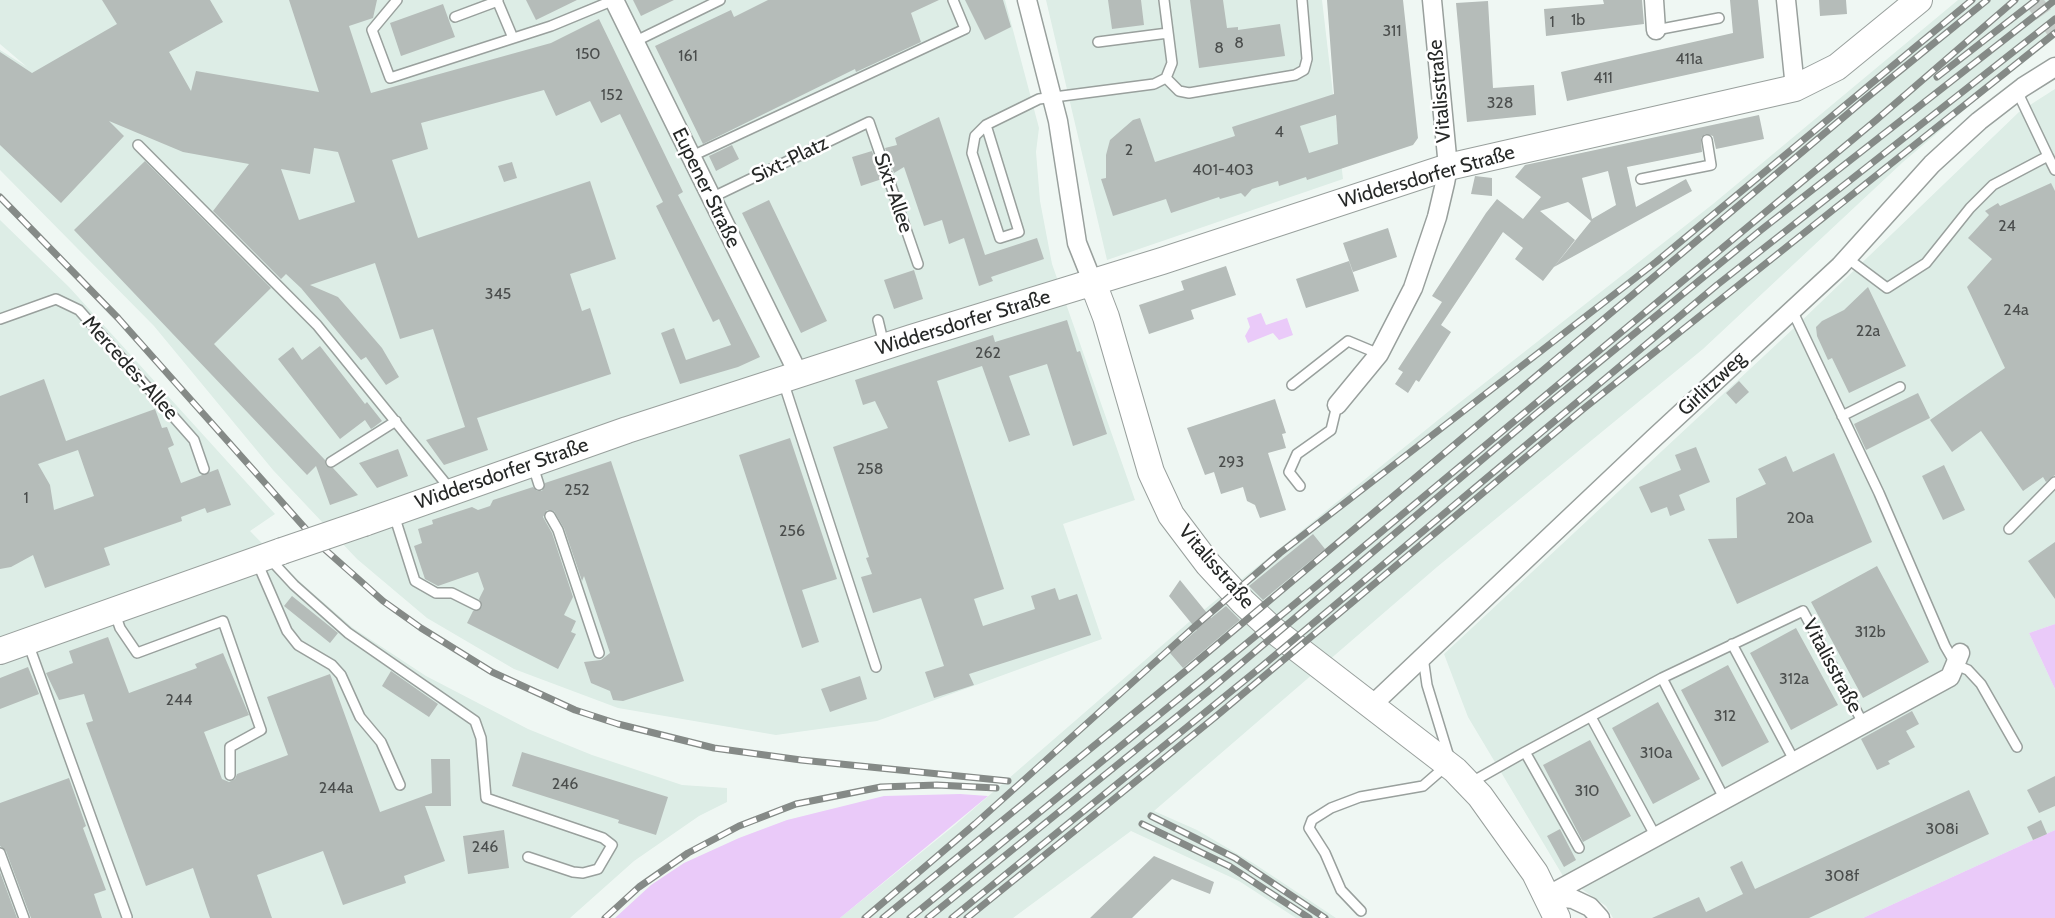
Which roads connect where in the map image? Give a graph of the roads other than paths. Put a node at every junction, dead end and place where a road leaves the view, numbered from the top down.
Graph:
1 (397, 0) edge
2 (614, 0) edge
3 (720, 0) edge
4 (953, 0) edge
5 (1027, 0) edge
6 (1164, 0) edge
7 (1302, 0) edge
8 (1432, 0) edge
9 (1654, 0) edge
10 (1786, 0) edge
11 (1919, 0) edge
12 (497, 1) edge
13 (455, 17) dead end
14 (1719, 18) dead end
15 (1656, 30) joint
16 (1168, 33) junction
17 (513, 38) junction
18 (634, 42) junction
19 (1098, 42) dead end
20 (2055, 67) edge
21 (1166, 78) junction
22 (1795, 88) junction
23 (2017, 92) junction
24 (1052, 97) junction
25 (869, 122) joint
26 (986, 125) junction
27 (1707, 140) dead end
28 (138, 145) dead end
29 (2048, 156) junction
30 (690, 157) junction
31 (1448, 167) junction
32 (2055, 170) edge
33 (1641, 179) dead end
34 (711, 198) junction
35 (1847, 258) junction
36 (918, 264) dead end
37 (1093, 283) junction
38 (1792, 310) junction
39 (0, 319) edge
40 (878, 320) dead end
41 (885, 347) junction
42 (1379, 354) junction
43 (791, 378) junction
44 (1293, 385) dead end
45 (1900, 387) dead end
46 (1337, 405) joint
47 (1842, 416) junction
48 (396, 421) junction
49 (331, 462) dead end
50 (204, 469) dead end
51 (2055, 482) edge
52 (1300, 486) dead end
53 (452, 492) junction
54 (393, 513) junction
55 (550, 516) dead end
56 (2009, 529) dead end
57 (268, 556) junction
58 (476, 606) dead end
59 (114, 610) junction
60 (27, 641) junction
61 (1732, 644) junction
62 (0, 651) edge
63 (599, 653) dead end
64 (1422, 656) junction
65 (1958, 659) junction
66 (876, 667) dead end
67 (1662, 678) junction
68 (1371, 706) junction
69 (1591, 717) junction
70 (1864, 725) junction
71 (2017, 747) dead end
72 (1525, 752) junction
73 (1795, 762) junction
74 (1457, 773) junction
75 (230, 775) dead end
76 (400, 785) dead end
77 (1725, 800) junction
78 (1656, 837) junction
79 (1579, 848) dead end
80 (0, 853) edge
81 (528, 857) dead end
82 (1552, 907) edge
83 (1361, 911) dead end
84 (127, 917) edge
85 (24, 918) edge
86 (1600, 918) edge

1 - 17 lane
2 - 17 lane
2 - 18 street, Eupener Straße
3 - 18 lane
4 - 30 lane
5 - 24 street
6 - 16 lane
7 - 21 lane
8 - 31 street, Vitalisstraße
9 - 15 street
10 - 22 street
11 - 22 main road, Widdersdorfer Straße
12 - 13 lane
12 - 17 lane
14 - 15 lane
16 - 19 lane
16 - 21 lane
18 - 30 street, Eupener Straße
20 - 23 street, Girlitzweg
21 - 24 lane
22 - 31 main road, Widdersdorfer Straße
23 - 29 lane
23 - 35 street, Girlitzweg
24 - 26 lane
24 - 37 street
25 - 34 lane, Sixt-Platz
25 - 36 lane, Sixt-Allee
26 - 26 lane
27 - 33 lane
28 - 48 lane
29 - 32 lane
29 - 35 lane
30 - 34 street, Eupener Straße
31 - 37 main road, Widdersdorfer Straße
31 - 42 street, Vitalisstraße
34 - 43 street, Eupener Straße
35 - 38 street, Girlitzweg
37 - 41 main road, Widdersdorfer Straße
37 - 68 main road, Vitalisstraße
38 - 47 lane
38 - 64 street, Girlitzweg
39 - 50 lane, Mercedes-Allee
40 - 41 lane
41 - 43 main road, Widdersdorfer Straße
42 - 44 lane
42 - 46 street, Vitalisstraße
43 - 53 main road, Widdersdorfer Straße
43 - 66 lane
45 - 47 lane
46 - 52 lane
47 - 65 lane
48 - 49 lane
48 - 53 lane
51 - 56 lane
53 - 54 main road, Widdersdorfer Straße
54 - 57 main road, Widdersdorfer Straße, bridge
54 - 58 lane
55 - 63 lane
57 - 59 main road, Widdersdorfer Straße
57 - 76 lane
57 - 81 lane
59 - 60 main road, Widdersdorfer Straße
59 - 75 lane
60 - 62 main road, Widdersdorfer Straße
60 - 84 lane
61 - 67 lane, Vitalisstraße
61 - 70 lane, Vitalisstraße
61 - 73 lane
64 - 68 street, Girlitzweg
64 - 74 lane, Vitalisstraße
65 - 70 street, Vitalisstraße
65 - 71 lane
67 - 69 lane, Vitalisstraße
67 - 77 lane
68 - 74 main road, Vitalisstraße
69 - 72 lane, Vitalisstraße
69 - 78 lane
70 - 73 street, Vitalisstraße
72 - 74 lane, Vitalisstraße
72 - 79 lane
73 - 77 street, Vitalisstraße
74 - 82 main road, Vitalisstraße
74 - 83 lane
77 - 78 street, Vitalisstraße
78 - 82 street, Vitalisstraße
80 - 85 lane
82 - 86 street

